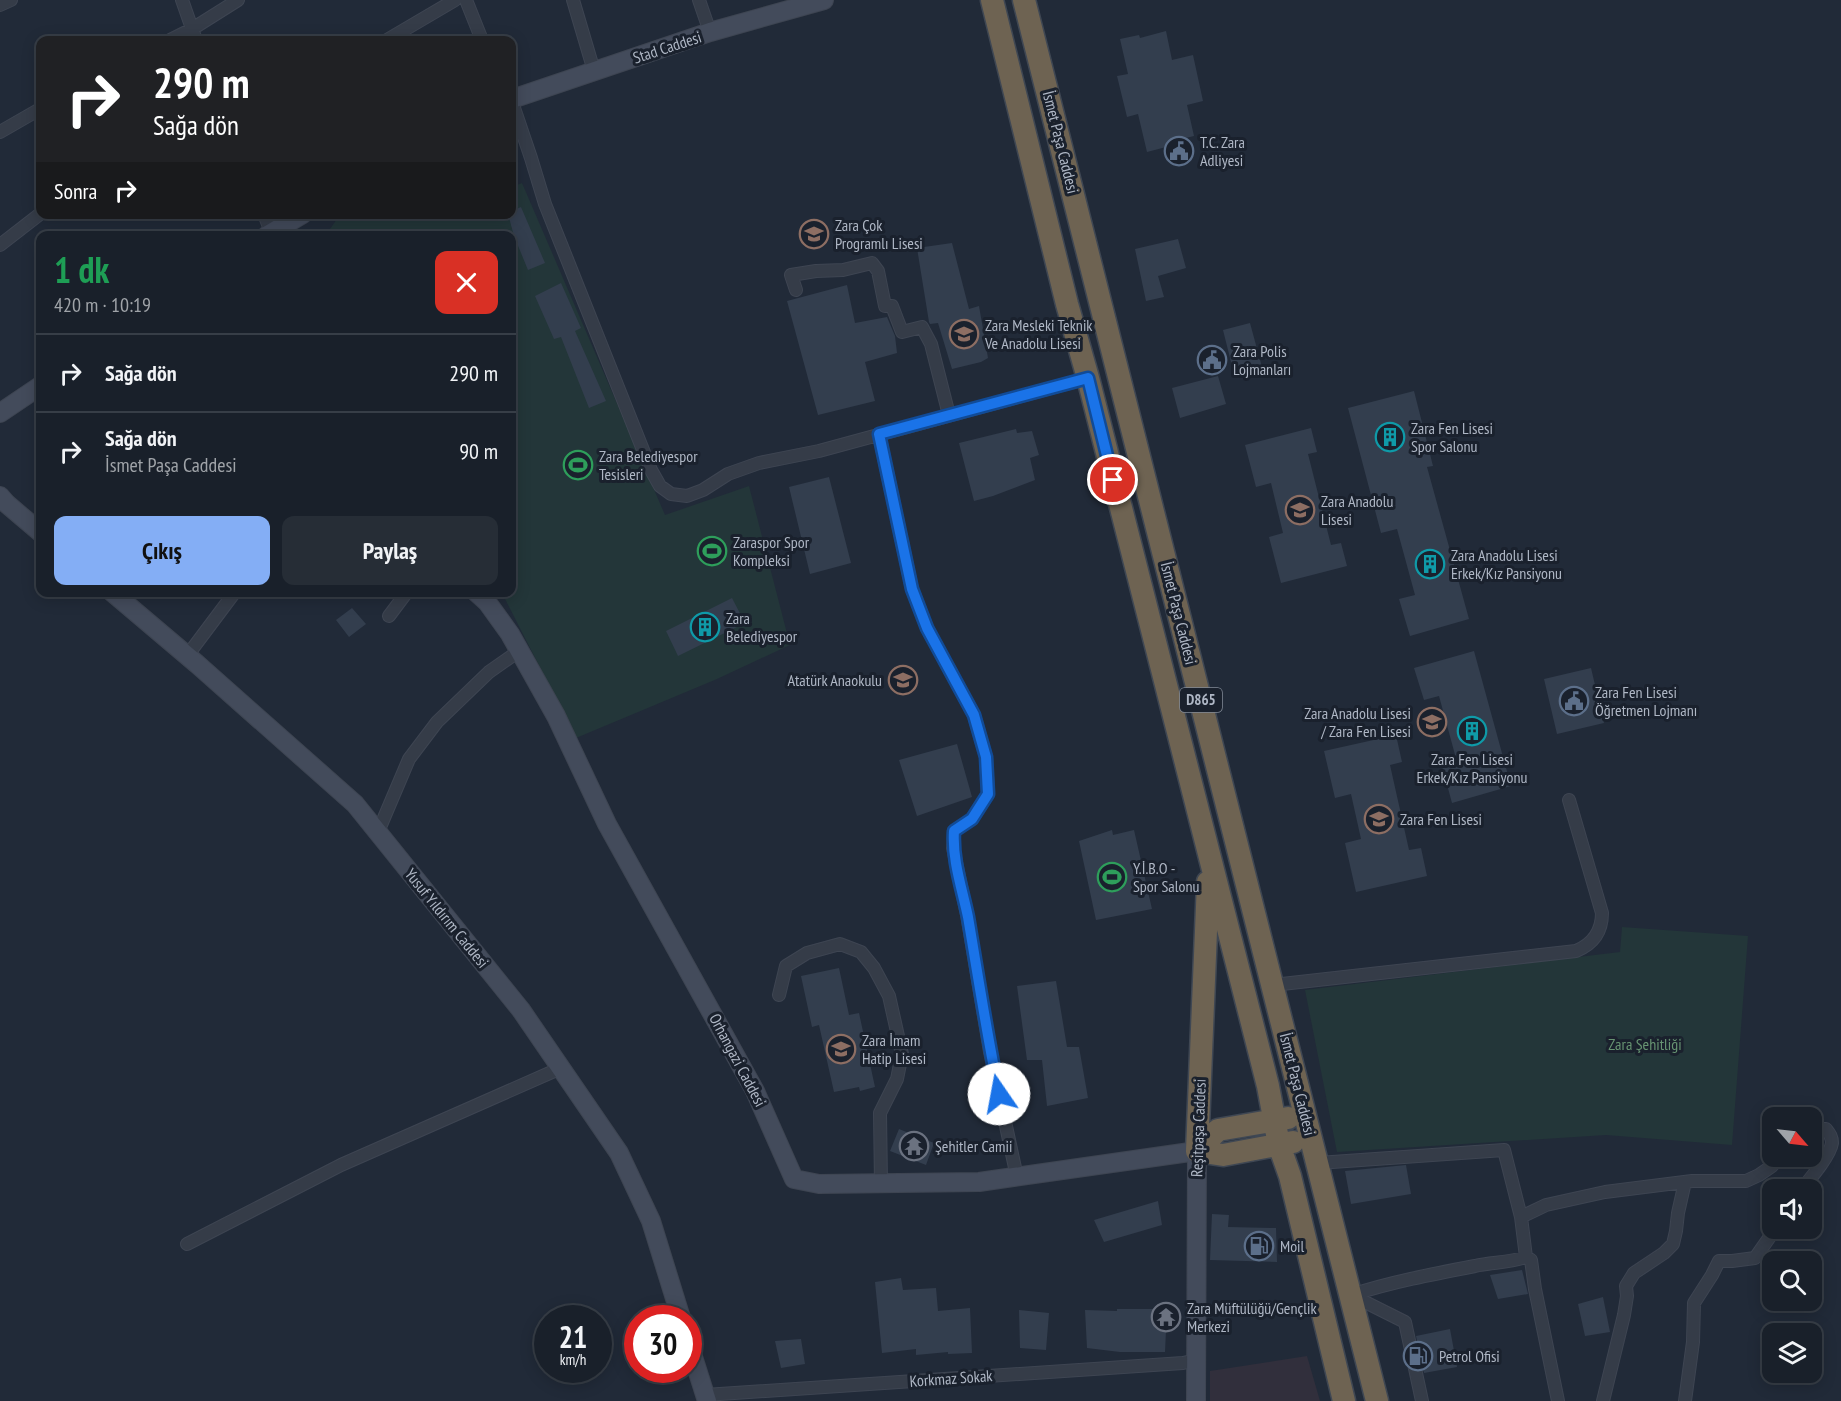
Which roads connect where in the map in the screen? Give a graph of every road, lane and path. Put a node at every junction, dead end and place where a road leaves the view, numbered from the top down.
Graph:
1 (11, 0) edge
2 (182, 0) edge
3 (238, 0) edge
4 (454, 0) edge
5 (466, 0) edge
6 (573, 0) edge
7 (699, 0) edge
8 (824, 0) edge
9 (992, 0) edge
10 (1024, 0) edge
11 (0, 5) edge
12 (710, 32) junction
13 (194, 35) edge
14 (394, 36) edge
15 (480, 36) edge
16 (594, 71) junction
17 (516, 100) edge
18 (36, 111) edge
19 (516, 113) edge
20 (0, 132) edge
21 (36, 217) edge
22 (295, 219) edge
23 (275, 231) edge
24 (0, 245) edge
25 (796, 290) dead end
26 (1088, 378) junction
27 (36, 389) edge
28 (0, 413) edge
29 (949, 415) junction
30 (879, 434) junction
31 (0, 496) edge
32 (36, 529) edge
33 (118, 597) edge
34 (231, 597) edge
35 (403, 597) edge
36 (482, 597) edge
37 (389, 616) dead end
38 (519, 651) junction
39 (187, 656) junction
40 (1569, 800) dead end
41 (378, 832) junction
42 (1209, 855) junction
43 (1273, 985) junction
44 (779, 995) dead end
45 (561, 1068) junction
46 (1305, 1114) junction
47 (1275, 1120) junction
48 (1822, 1129) edge
49 (1312, 1139) junction
50 (1280, 1144) junction
51 (1197, 1150) junction
52 (1822, 1162) edge
53 (1318, 1163) junction
54 (1771, 1167) edge
55 (1819, 1167) edge
56 (1017, 1177) junction
57 (1810, 1179) edge
58 (1684, 1182) junction
59 (881, 1184) junction
60 (1521, 1217) junction
61 (1768, 1239) edge
62 (187, 1244) dead end
63 (1526, 1257) junction
64 (1351, 1295) junction
65 (677, 1305) edge
66 (1196, 1360) junction
67 (701, 1383) edge
68 (706, 1398) edge
69 (1196, 1401) edge
70 (1344, 1401) edge
71 (1377, 1401) edge
72 (1422, 1401) edge
73 (1558, 1401) edge
74 (1603, 1401) edge
75 (1684, 1401) edge

1 - 11 street
2 - 13 street
3 - 13 street
4 - 14 street
5 - 15 street
6 - 16 street
7 - 12 street
8 - 12 street, Stad Caddesi
9 - 26 highway, İsmet Paşa Caddesi / D865
10 - 43 highway, İsmet Paşa Caddesi / D865
12 - 16 street, Stad Caddesi
16 - 17 street, Stad Caddesi
18 - 20 street
19 - 30 street
21 - 24 street
22 - 23 street
25 - 29 street
26 - 29 street
26 - 42 highway, İsmet Paşa Caddesi / D865
27 - 28 street
29 - 30 street
30 - 56 street
31 - 32 street
33 - 39 street, Yusuf Yıldırım Caddesi
34 - 39 street
35 - 37 street
36 - 38 street, Orhangazi Caddesi
38 - 41 street
38 - 59 street, Orhangazi Caddesi
39 - 41 street, Yusuf Yıldırım Caddesi
40 - 43 street
41 - 45 street, Yusuf Yıldırım Caddesi
42 - 47 highway, İsmet Paşa Caddesi / D865
42 - 51 highway, Reşitpaşa Caddesi
43 - 46 highway, İsmet Paşa Caddesi / D865
44 - 59 street
45 - 62 street
45 - 65 street, Yusuf Yıldırım Caddesi
46 - 47 highway
46 - 49 highway, İsmet Paşa Caddesi / D865
47 - 50 highway, İsmet Paşa Caddesi / D865
47 - 51 highway
48 - 52 street
49 - 50 highway, Orhangazi Caddesi
49 - 53 highway, İsmet Paşa Caddesi / D865
50 - 51 highway, Orhangazi Caddesi
50 - 70 highway, İsmet Paşa Caddesi / D865
51 - 56 street, Orhangazi Caddesi
51 - 66 street, Reşitpaşa Caddesi
53 - 60 street
53 - 64 highway, İsmet Paşa Caddesi / D865
54 - 58 street
55 - 57 street
56 - 59 street, Orhangazi Caddesi
58 - 60 street
58 - 74 street
60 - 63 street
61 - 75 street
63 - 64 street
63 - 73 street
64 - 71 highway, İsmet Paşa Caddesi / D865
64 - 72 street
66 - 68 street, Korkmaz Sokak
66 - 69 street, Reşitpaşa Caddesi
67 - 68 street

